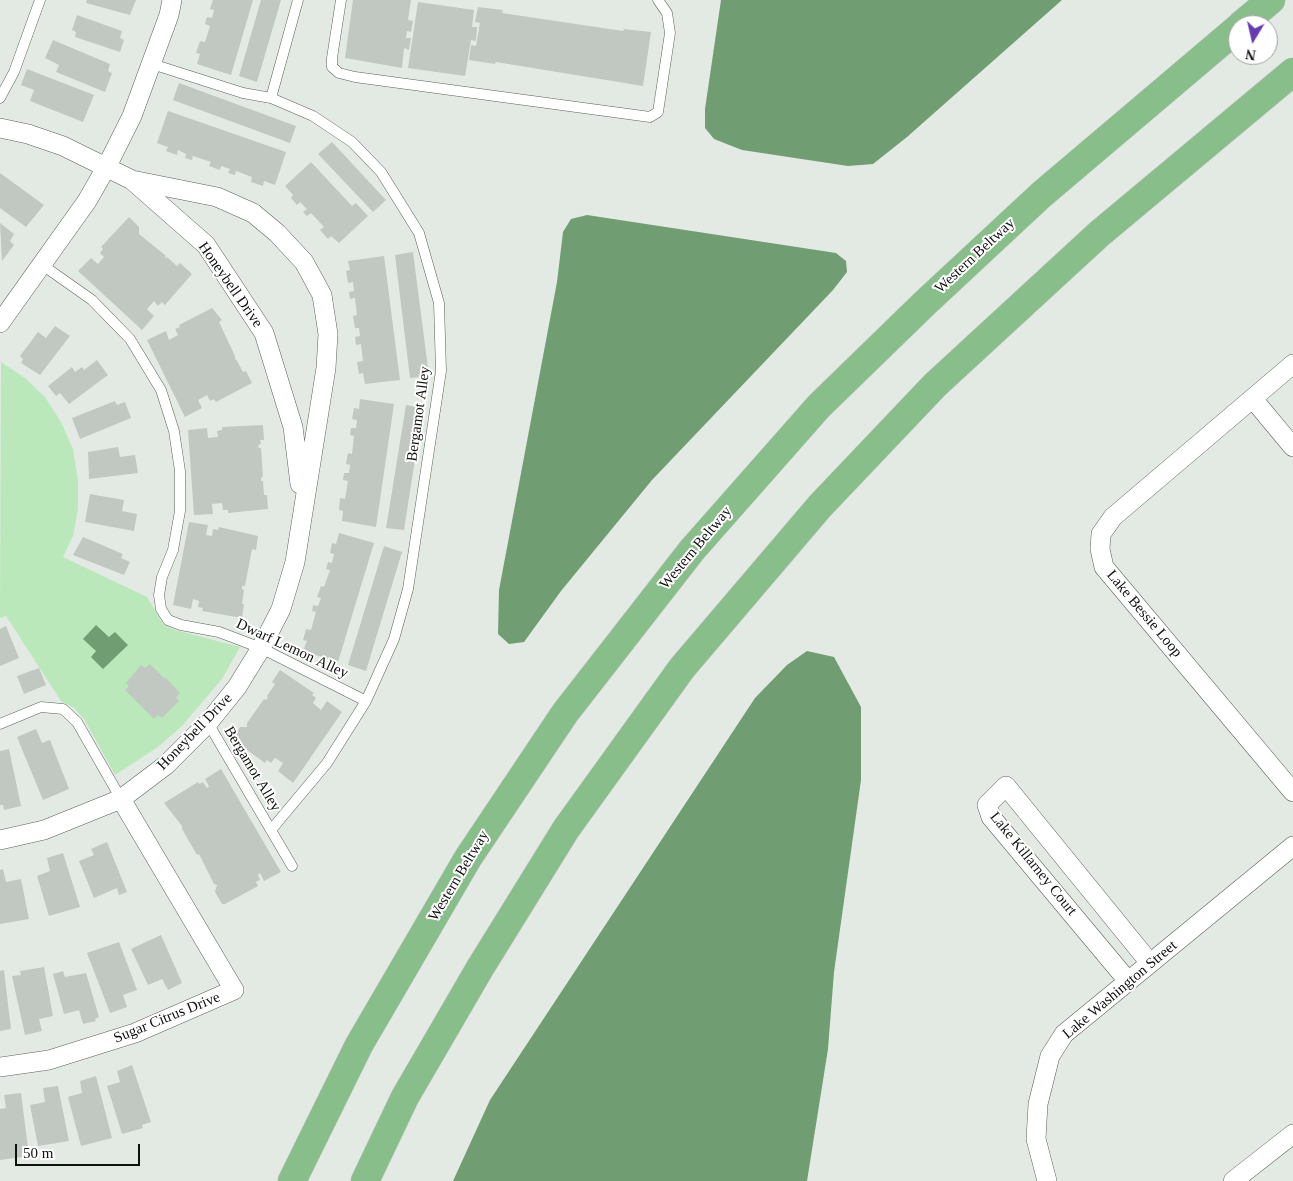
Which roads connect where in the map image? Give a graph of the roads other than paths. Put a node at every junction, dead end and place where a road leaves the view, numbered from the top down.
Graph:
1 (40, 0) edge
2 (172, 0) edge
3 (298, 0) edge
4 (341, 0) edge
5 (658, 0) edge
6 (1271, 0) edge
7 (1253, 15) edge
8 (1228, 36) edge
9 (152, 64) junction
10 (1293, 72) edge
11 (0, 98) edge
12 (271, 98) junction
13 (0, 128) edge
14 (107, 166) junction
15 (132, 180) junction
16 (41, 264) junction
17 (0, 323) edge
18 (1293, 364) edge
19 (1253, 398) junction
20 (1293, 447) edge
21 (303, 505) junction
22 (262, 648) junction
23 (366, 701) junction
24 (208, 723) junction
25 (0, 724) edge
26 (1293, 792) edge
27 (121, 799) junction
28 (271, 830) junction
29 (0, 840) edge
30 (1293, 846) edge
31 (292, 866) dead end
32 (1150, 963) junction
33 (1128, 981) junction
34 (0, 1066) edge
35 (1293, 1134) edge
36 (292, 1181) edge
37 (365, 1181) edge
38 (1047, 1181) edge
39 (1233, 1181) edge

1 - 11 lane
2 - 9 street
3 - 12 lane
4 - 5 lane
6 - 7 highway
8 - 36 highway, Western Beltway
9 - 12 lane, Bergamot Alley
9 - 14 street
10 - 37 highway
12 - 23 lane, Bergamot Alley
13 - 14 street, Honeybell Drive
14 - 15 street, Honeybell Drive
14 - 16 street
15 - 21 street, Honeybell Drive
15 - 21 street, Honeybell Drive
16 - 17 street
16 - 22 lane, Dwarf Lemon Alley
18 - 19 street, Lake Bessie Loop
19 - 20 street
19 - 26 street, Lake Bessie Loop
21 - 22 street, Honeybell Drive
22 - 23 lane, Dwarf Lemon Alley
22 - 24 street, Honeybell Drive
23 - 28 lane, Bergamot Alley
24 - 27 street, Honeybell Drive
24 - 28 lane, Bergamot Alley
25 - 27 lane
27 - 29 street, Honeybell Drive
27 - 34 street, Sugar Citrus Drive
28 - 31 lane, Bergamot Alley
30 - 32 street, Lake Washington Street
32 - 33 street, Lake Washington Street
32 - 33 street, Lake Killarney Court
33 - 38 street, Lake Washington Street
35 - 39 street

